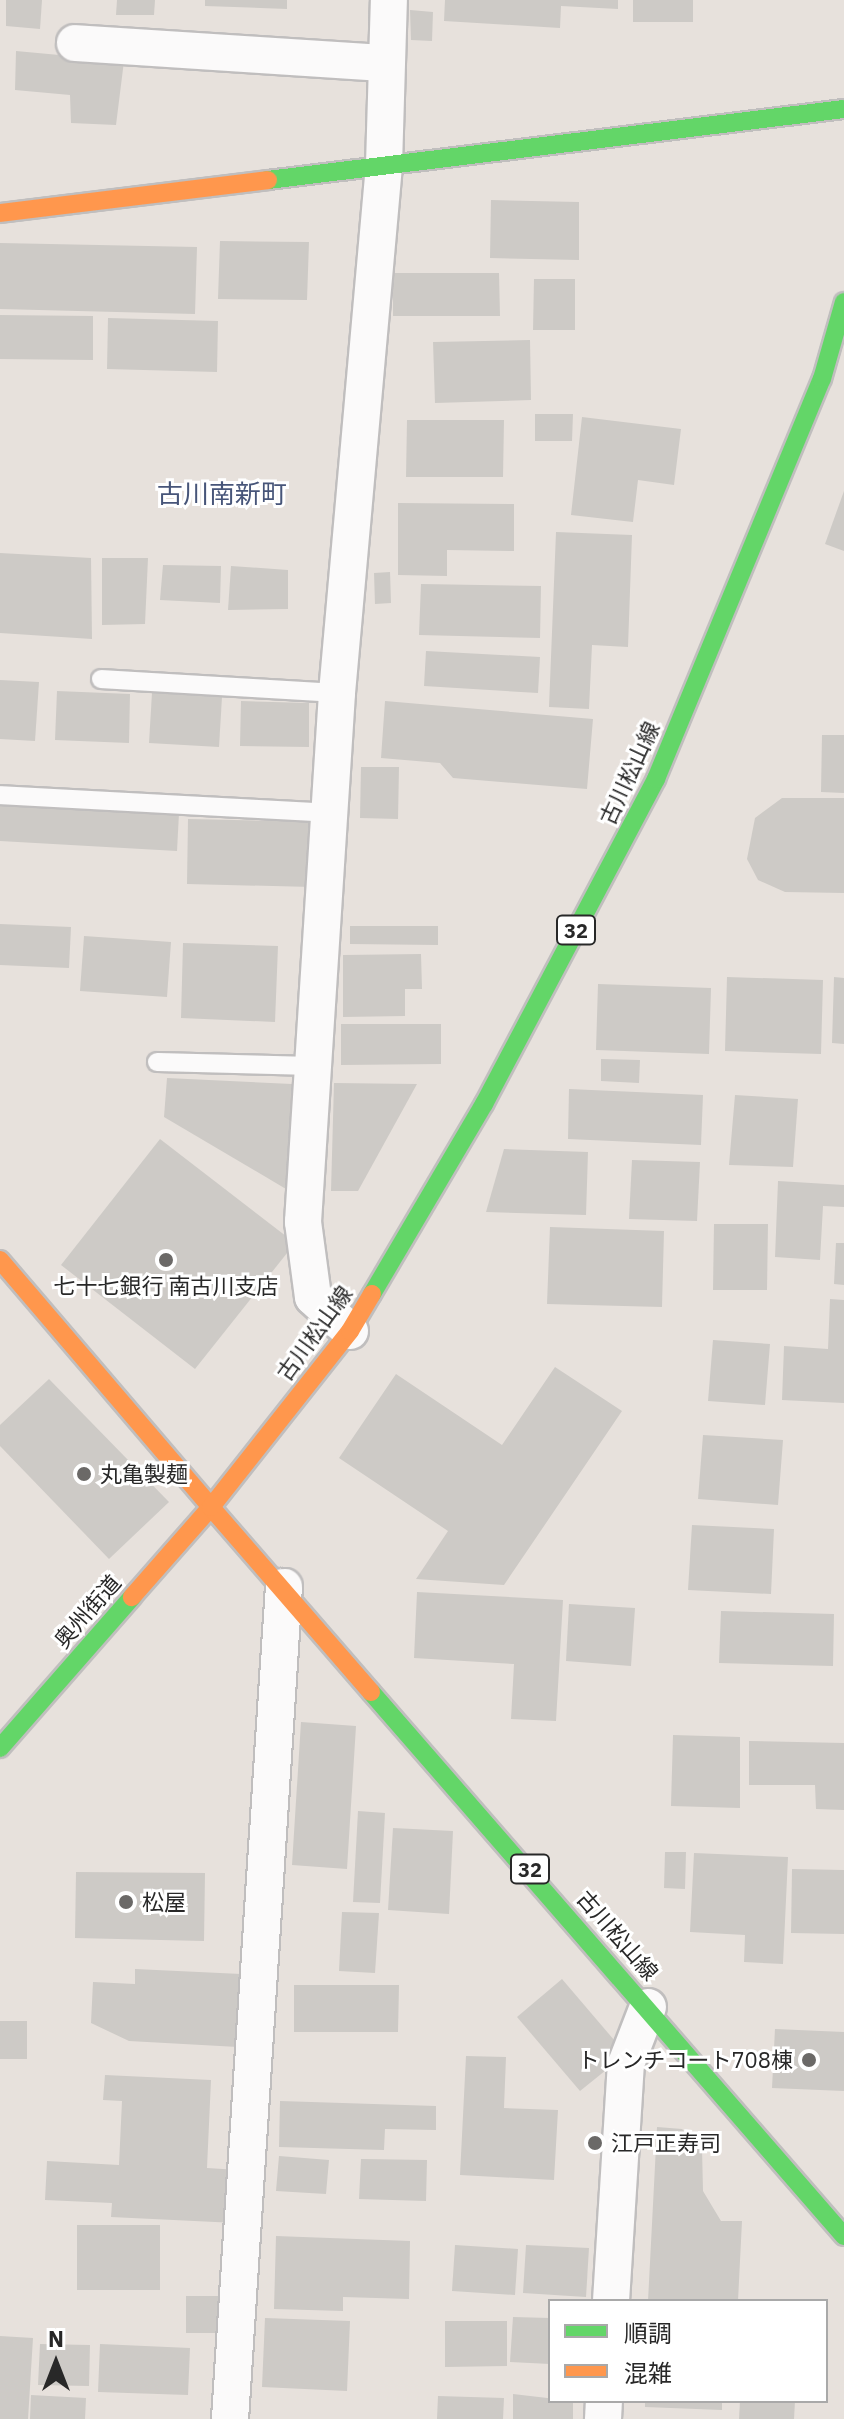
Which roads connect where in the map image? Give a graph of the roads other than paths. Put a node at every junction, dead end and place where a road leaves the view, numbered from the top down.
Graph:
1 (389, 0) edge
2 (75, 43) dead end
3 (384, 63) junction
4 (844, 109) edge
5 (384, 165) junction
6 (0, 213) edge
7 (844, 302) edge
8 (101, 679) dead end
9 (337, 693) junction
10 (0, 795) edge
11 (329, 813) junction
12 (157, 1062) dead end
13 (313, 1066) junction
14 (0, 1260) edge
15 (350, 1331) junction
16 (211, 1507) junction
17 (284, 1587) junction
18 (0, 1748) edge
19 (648, 2007) junction
20 (844, 2236) edge
21 (611, 2299) edge
22 (230, 2419) edge

1 - 3 street
2 - 3 street
3 - 5 street
4 - 5 main road
5 - 6 main road
5 - 9 street
7 - 15 main road, 古川松山線 / 32
8 - 9 lane
9 - 11 street
10 - 11 lane
11 - 13 street
12 - 13 lane
13 - 15 street
14 - 16 main road
15 - 16 main road, 古川松山線 / 32
16 - 17 main road, 古川松山線 / 32
16 - 18 main road, 奥州街道
17 - 19 main road, 古川松山線 / 32
17 - 22 street
19 - 20 main road, 古川松山線 / 32
19 - 21 street

